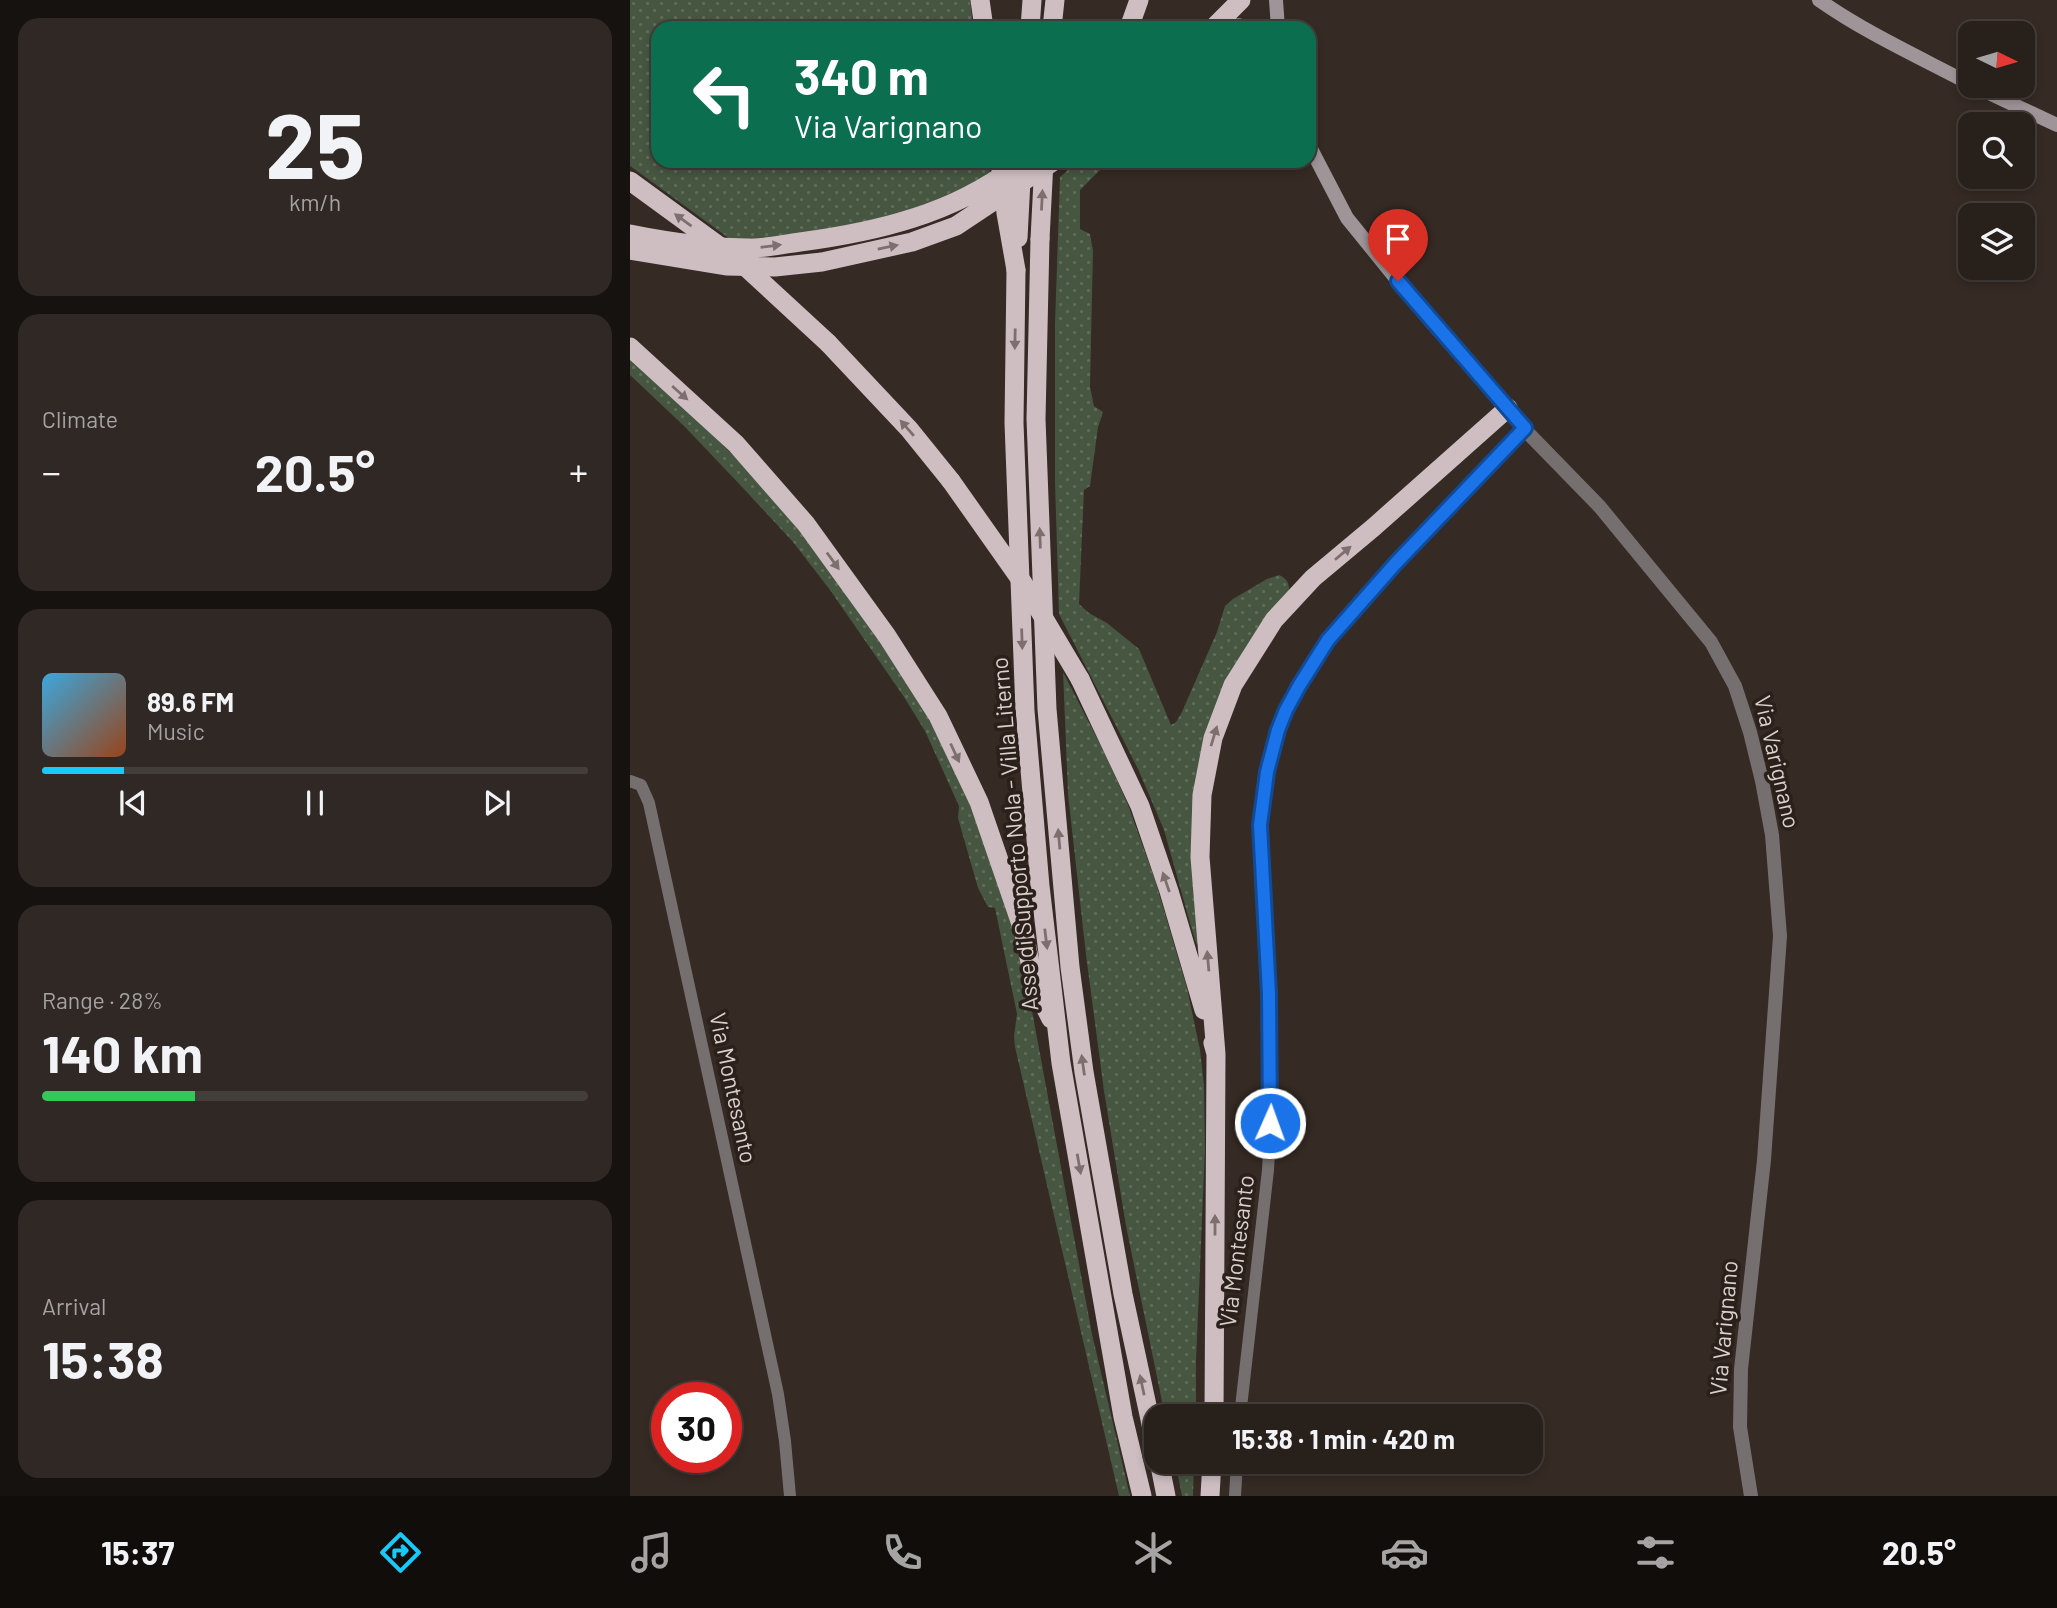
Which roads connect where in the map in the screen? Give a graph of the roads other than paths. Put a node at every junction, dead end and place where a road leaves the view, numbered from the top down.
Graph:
1 (980, 0) edge
2 (1032, 0) edge
3 (1055, 0) edge
4 (1139, 0) edge
5 (1241, 0) edge
6 (1276, 0) edge
7 (1819, 0) edge
8 (983, 21) edge
9 (1030, 21) edge
10 (1053, 21) edge
11 (1132, 21) edge
12 (1220, 21) edge
13 (1278, 21) edge
14 (1958, 78) edge
15 (2000, 98) edge
16 (2057, 125) edge
17 (1316, 158) edge
18 (1001, 168) edge
19 (1012, 168) edge
20 (1022, 168) edge
21 (1043, 168) edge
22 (1044, 168) edge
23 (630, 181) edge
24 (630, 234) edge
25 (630, 250) edge
26 (1016, 270) junction
27 (630, 347) edge
28 (1508, 408) junction
29 (1525, 428) junction
30 (630, 780) edge
31 (1056, 1030) junction
32 (1216, 1054) junction
33 (1147, 1404) edge
34 (1214, 1404) edge
35 (1241, 1404) edge
36 (1162, 1474) edge
37 (1211, 1474) edge
38 (1236, 1474) edge
39 (790, 1496) edge
40 (1142, 1496) edge
41 (1166, 1496) edge
42 (1210, 1496) edge
43 (1235, 1496) edge
44 (1751, 1496) edge

1 - 8 highway
2 - 9 highway
3 - 10 highway
4 - 11 highway
5 - 12 highway
6 - 13 main road
7 - 14 main road
15 - 16 main road
17 - 28 main road, Via Varignano
18 - 26 highway, bridge
24 -> 19 highway
20 - 26 highway, Asse di Supporto Nola - Villa Literno, bridge
25 -> 21 highway
33 -> 22 highway, Asse di Supporto Nola - Villa Literno, bridge
32 -> 23 highway, bridge
26 -> 31 highway, Asse di Supporto Nola - Villa Literno
27 -> 31 highway
28 - 29 street, Via Varignano
32 -> 28 highway
29 - 35 street, Via Montesanto
29 - 44 street, Via Varignano
30 - 39 street, Via Montesanto
31 -> 40 highway, Asse di Supporto Nola - Villa Literno
34 -> 32 highway
36 - 41 highway
37 - 42 highway
38 - 43 street

